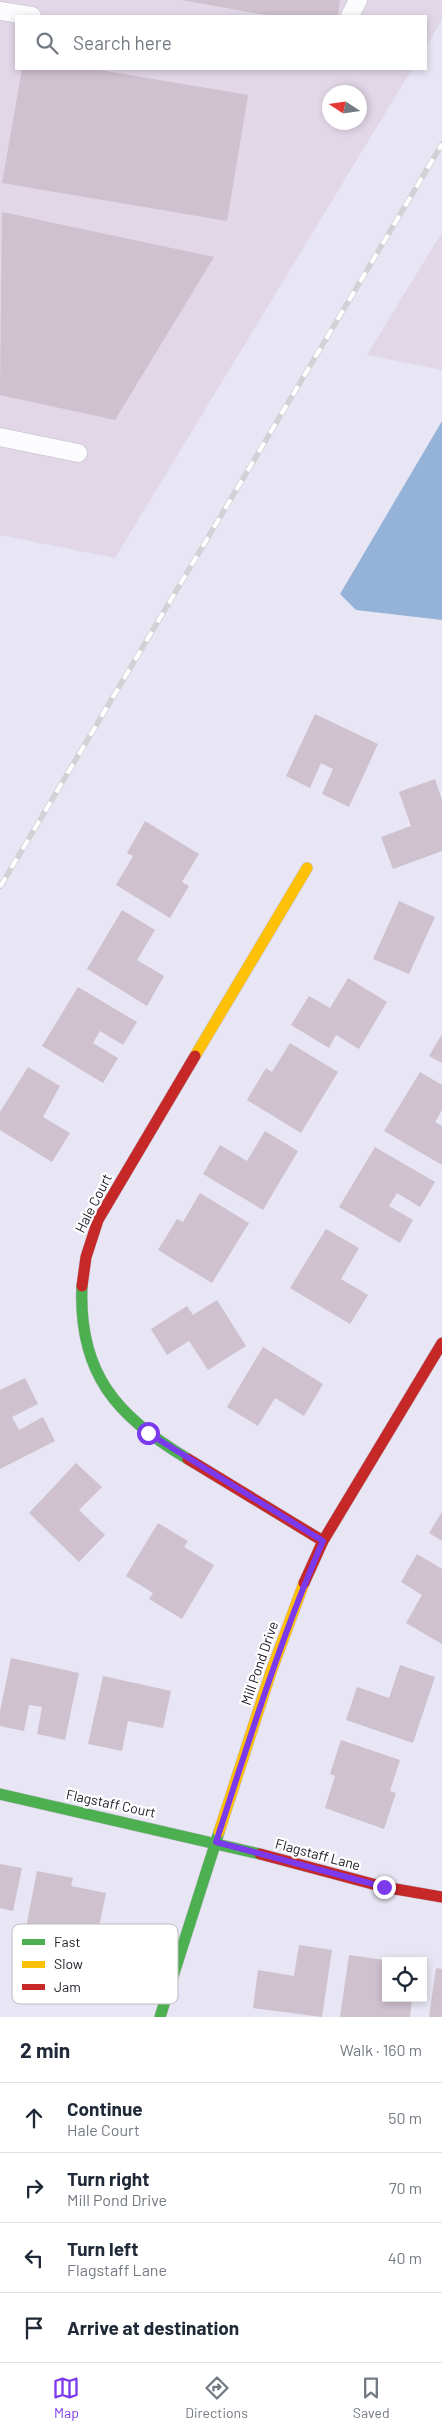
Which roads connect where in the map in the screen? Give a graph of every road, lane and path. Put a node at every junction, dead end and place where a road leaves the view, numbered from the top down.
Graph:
1 (358, 0) edge
2 (0, 11) edge
3 (26, 15) edge
4 (350, 15) edge
5 (0, 437) edge
6 (78, 453) dead end
7 (307, 868) dead end
8 (442, 1343) edge
9 (323, 1541) junction
10 (0, 1794) edge
11 (216, 1842) junction
12 (442, 1897) edge
13 (178, 1961) edge
14 (164, 2004) edge
15 (160, 2017) edge

1 - 4 lane
2 - 3 lane
5 - 6 lane
7 - 9 street, Hale Court
8 - 9 street, Mill Pond Drive
9 - 11 street, Mill Pond Drive
10 - 11 street, Flagstaff Court
11 - 12 street, Flagstaff Lane
11 - 13 street, Mill Pond Drive
14 - 15 street, Mill Pond Drive

